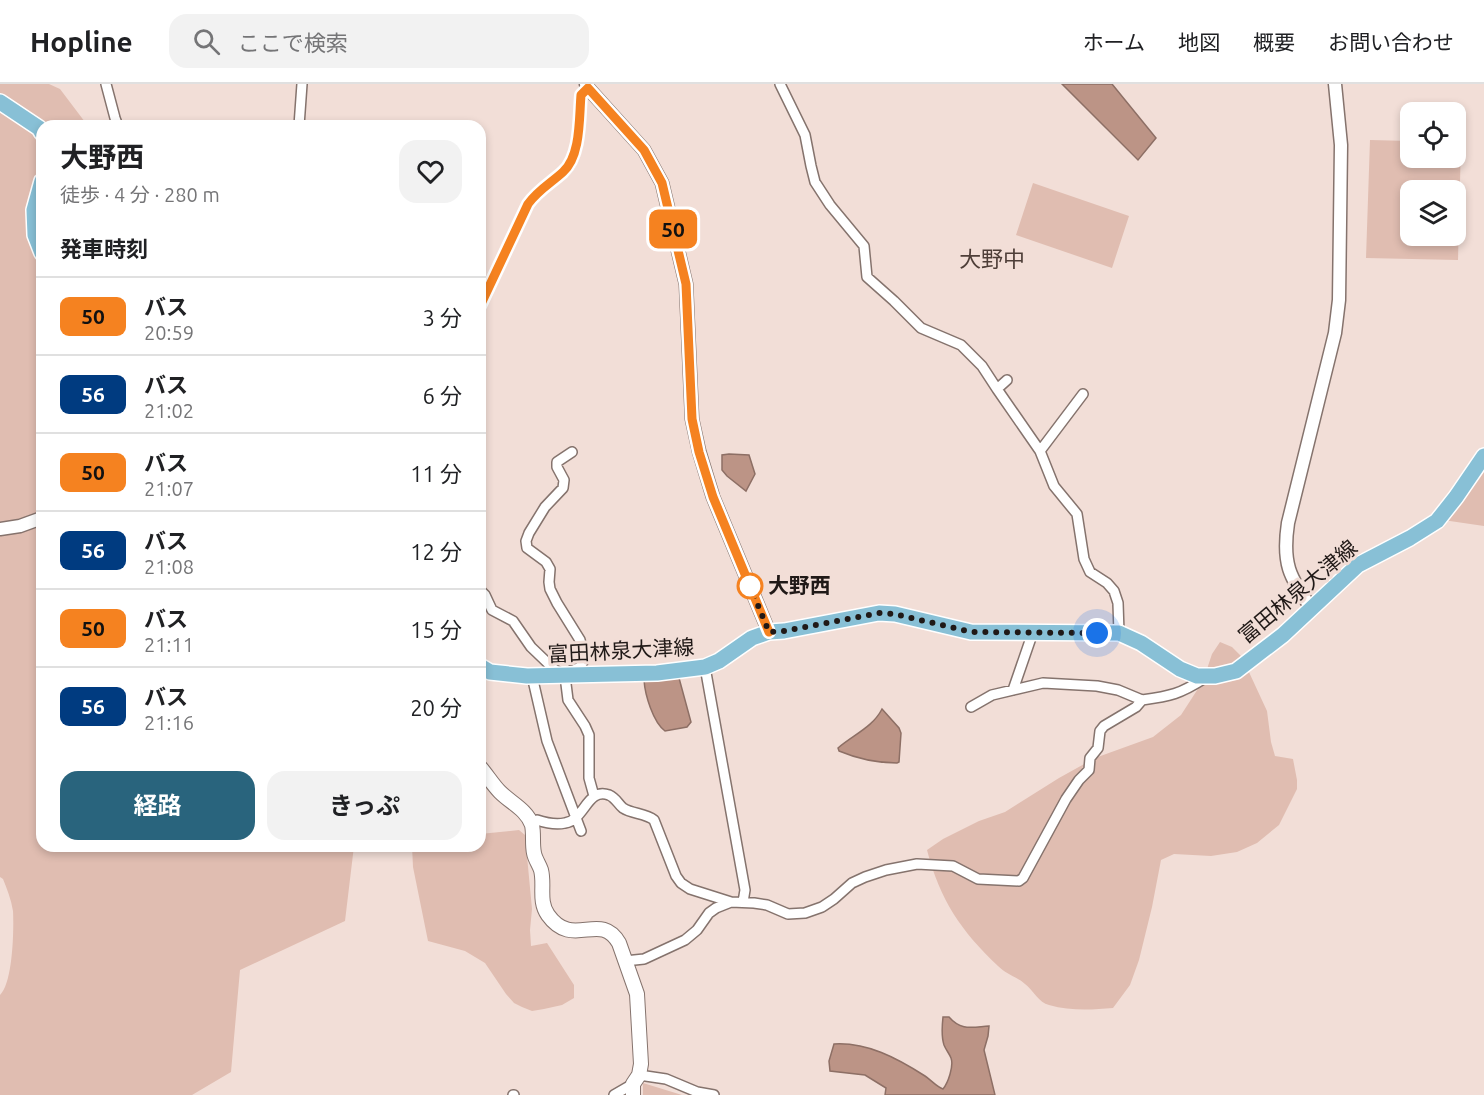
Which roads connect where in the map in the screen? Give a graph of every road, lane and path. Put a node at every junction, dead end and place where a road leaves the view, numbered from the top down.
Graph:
1 (106, 84) edge
2 (303, 84) edge
3 (780, 84) edge
4 (1335, 84) edge
5 (587, 86) edge
6 (0, 102) edge
7 (116, 120) edge
8 (300, 120) edge
9 (36, 126) edge
10 (36, 203) edge
11 (36, 238) edge
12 (486, 293) edge
13 (1006, 380) dead end
14 (997, 389) junction
15 (1083, 394) dead end
16 (1040, 451) junction
17 (572, 452) dead end
18 (1484, 456) edge
19 (36, 520) edge
20 (0, 529) edge
21 (486, 597) edge
22 (1312, 609) junction
23 (769, 632) junction
24 (1033, 632) junction
25 (1119, 633) junction
26 (705, 668) junction
27 (486, 671) edge
28 (565, 675) junction
29 (532, 676) junction
30 (1206, 677) junction
31 (1013, 690) junction
32 (1142, 700) junction
33 (971, 707) dead end
34 (486, 774) edge
35 (594, 796) junction
36 (576, 819) junction
37 (537, 820) dead end
38 (581, 831) dead end
39 (731, 902) junction
40 (744, 902) junction
41 (644, 958) junction
42 (625, 961) junction
43 (632, 979) junction
44 (635, 1085) edge
45 (614, 1095) edge
46 (714, 1095) edge

1 - 7 street
2 - 8 street
3 - 14 street
4 - 22 street
5 - 12 street
5 - 23 street
6 - 9 main road
10 - 11 main road
13 - 14 street
14 - 16 street
15 - 16 street
16 - 25 street
17 - 28 street
18 - 22 main road, 富田林泉大津線
19 - 20 street
21 - 28 street
22 - 30 main road, 富田林泉大津線
23 - 24 main road, 富田林泉大津線
23 - 26 main road, 富田林泉大津線
24 - 25 main road, 富田林泉大津線
24 - 31 street
25 - 30 main road, 富田林泉大津線
26 - 28 main road, 富田林泉大津線
26 - 40 street
27 - 29 main road, 富田林泉大津線
28 - 29 main road, 富田林泉大津線
28 - 35 street
29 - 36 street
30 - 32 street
31 - 32 street
31 - 33 street
32 - 40 street
34 - 42 main road
35 - 36 street
35 - 39 street
36 - 37 street
36 - 38 street
39 - 40 street
39 - 41 street
41 - 42 street
41 - 43 street
42 - 43 main road
43 - 44 main road
44 - 45 street
44 - 46 street

